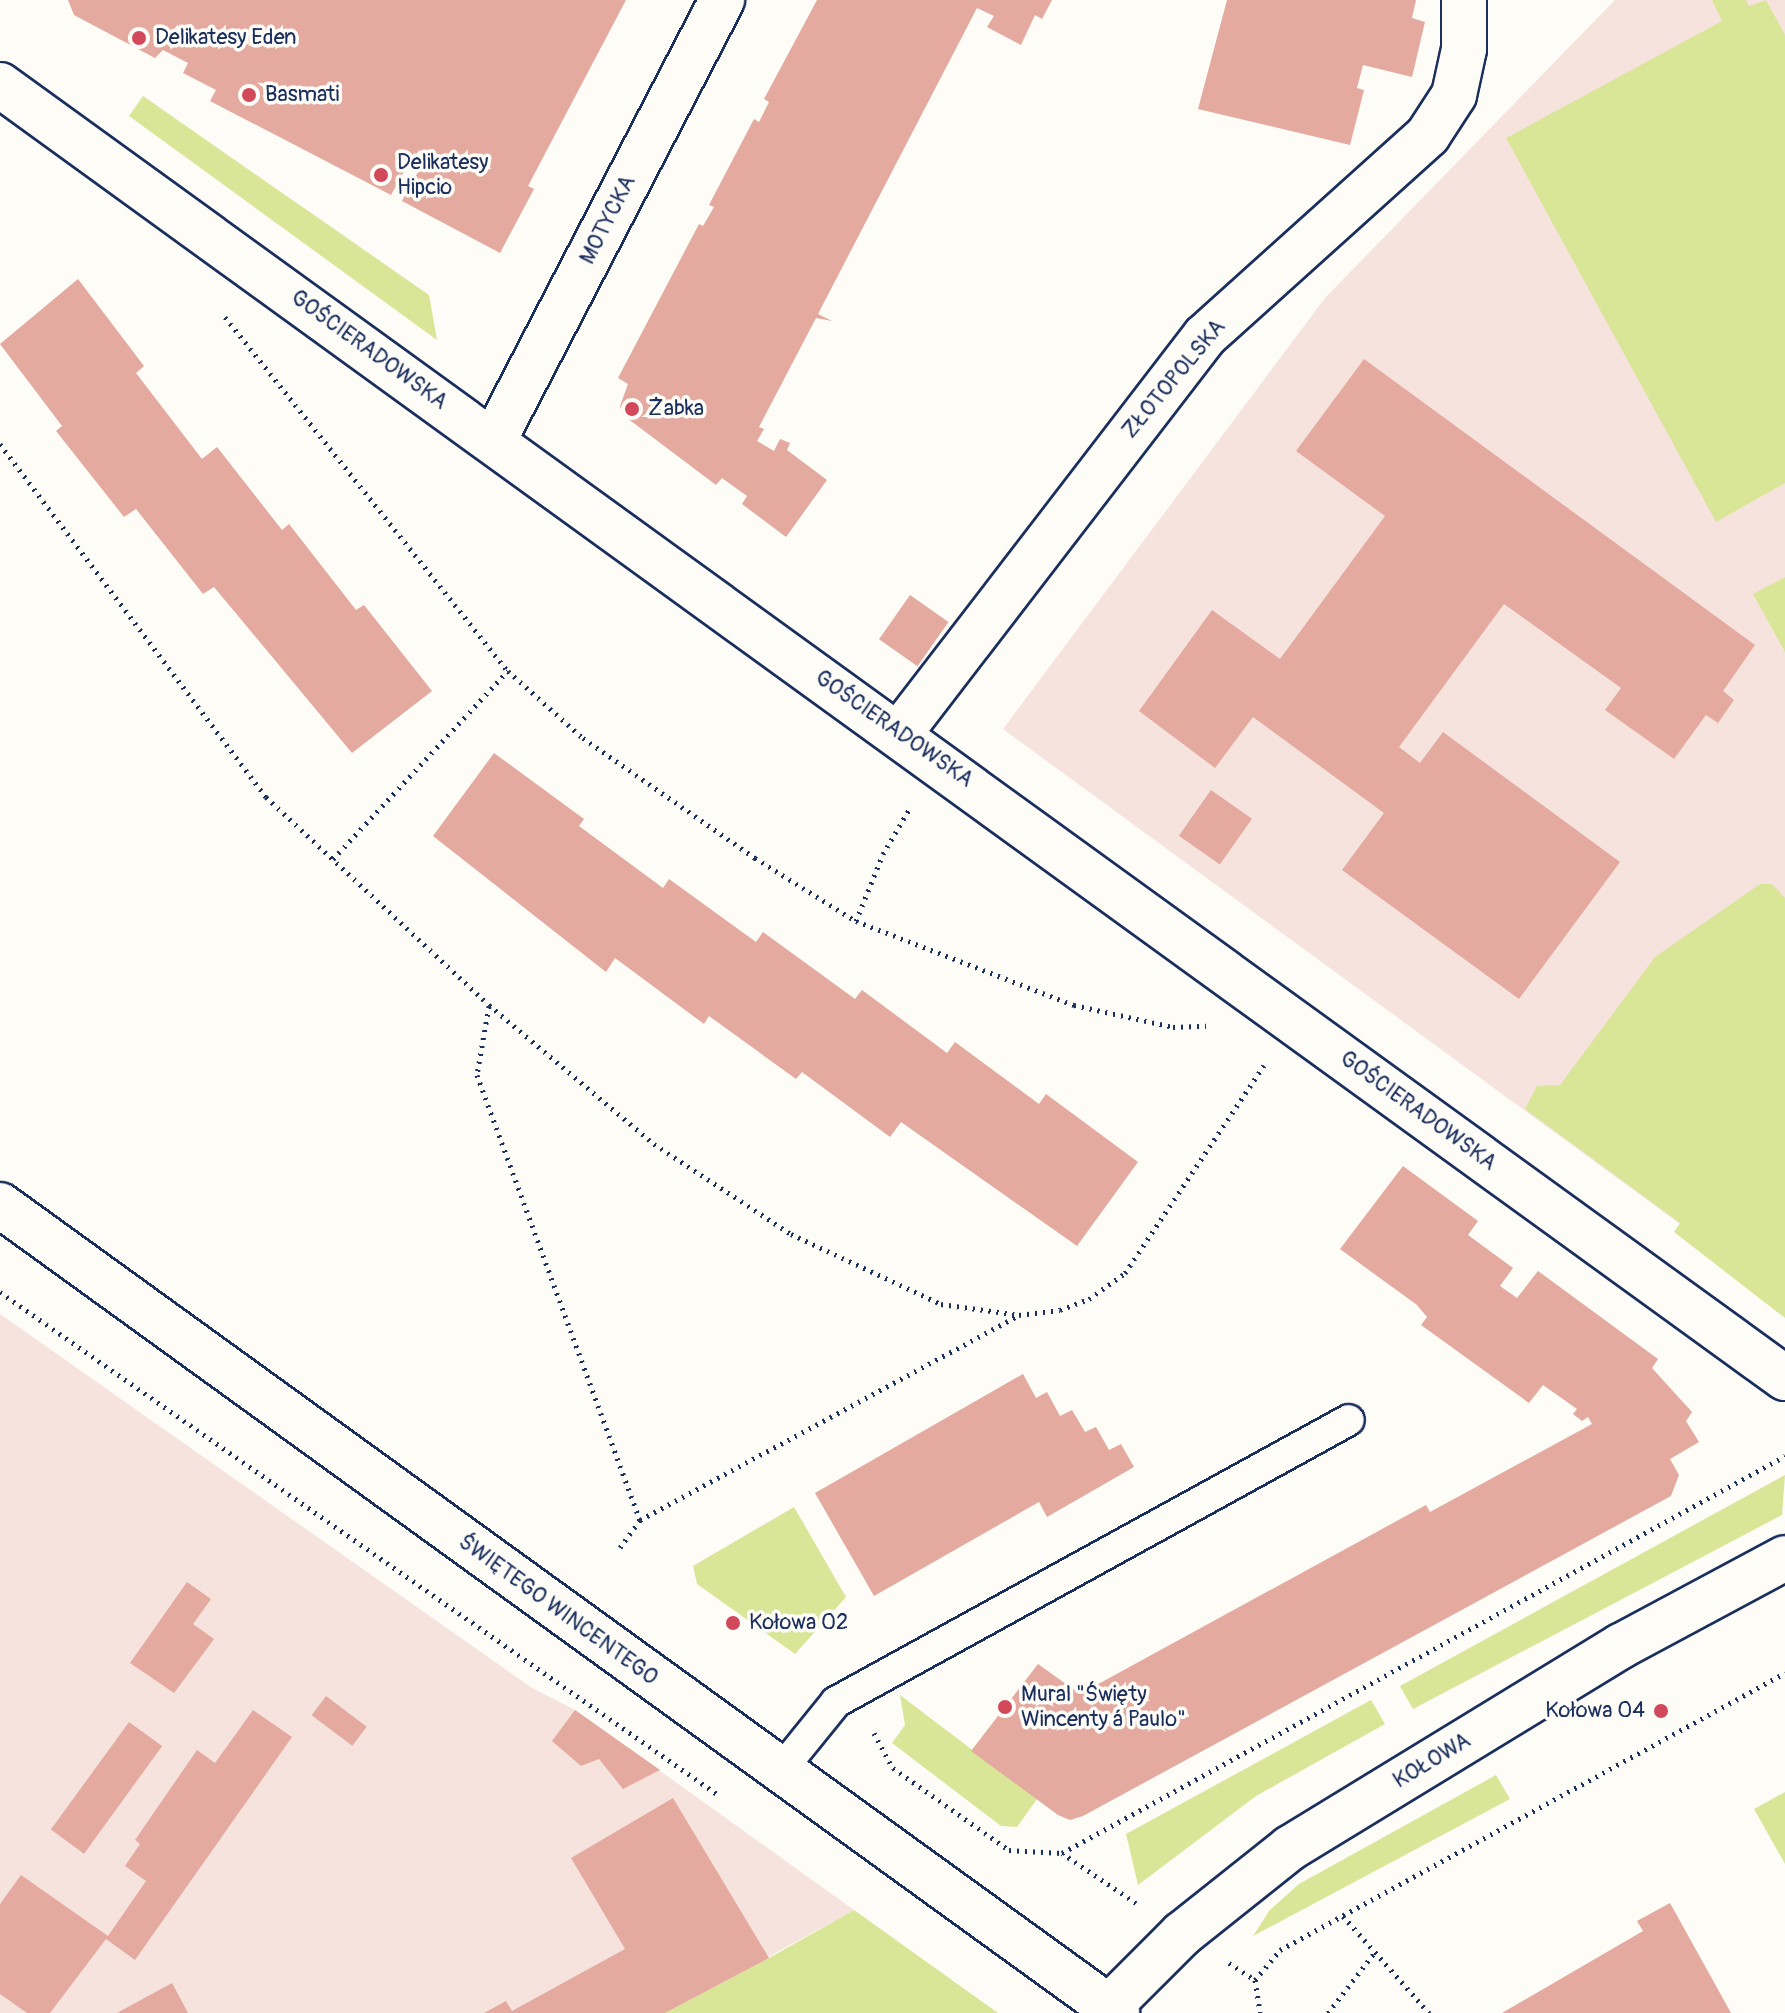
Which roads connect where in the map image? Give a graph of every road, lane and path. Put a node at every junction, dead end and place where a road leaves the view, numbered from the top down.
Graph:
1 (722, 0) edge
2 (1464, 0) edge
3 (0, 85) edge
4 (215, 307) dead end
5 (494, 440) junction
6 (0, 444) edge
7 (508, 671) junction
8 (899, 734) junction
9 (918, 794) dead end
10 (333, 859) junction
11 (856, 921) junction
12 (489, 1005) junction
13 (1294, 1022) junction
14 (1217, 1023) dead end
15 (0, 1205) edge
16 (0, 1292) edge
17 (1019, 1315) junction
18 (1785, 1378) edge
19 (1349, 1420) dead end
20 (1785, 1456) edge
21 (640, 1520) junction
22 (620, 1548) dead end
23 (1785, 1558) edge
24 (1785, 1673) edge
25 (836, 1702) junction
26 (781, 1770) junction
27 (730, 1804) dead end
28 (1062, 1853) junction
29 (1343, 1916) junction
30 (1182, 1934) junction
31 (1375, 1952) junction
32 (1255, 1980) junction
33 (1110, 2011) edge
34 (1260, 2013) edge
35 (1328, 2013) edge
36 (1429, 2013) edge

1 - 5 street, MOTYCKA
2 - 8 street, ZŁOTOPOLSKA
3 - 5 street, GOŚCIERADOWSKA
4 - 7 path
5 - 8 street, GOŚCIERADOWSKA
6 - 10 path
7 - 10 path
7 - 11 path
8 - 13 street, GOŚCIERADOWSKA
9 - 11 path
10 - 12 path
11 - 14 path
12 - 17 path
12 - 21 path
13 - 17 path
13 - 18 street, GOŚCIERADOWSKA
15 - 26 street, ŚWIĘTEGO WINCENTEGO
16 - 27 path
17 - 21 path
19 - 25 lane
20 - 28 path
21 - 22 path
23 - 30 street, KOŁOWA
24 - 29 path
25 - 26 lane
25 - 28 path
26 - 33 street, ŚWIĘTEGO WINCENTEGO
28 - 30 path
29 - 31 path
29 - 32 path
30 - 32 path
30 - 33 street, KOŁOWA
31 - 35 path
31 - 36 path
32 - 34 path

